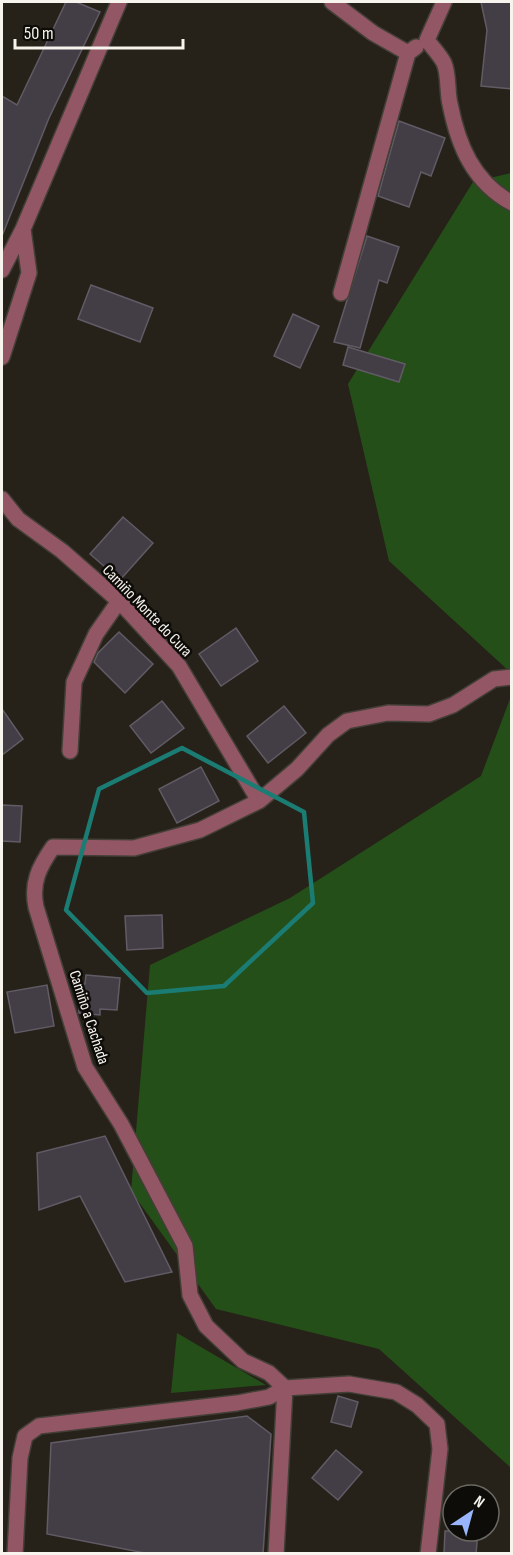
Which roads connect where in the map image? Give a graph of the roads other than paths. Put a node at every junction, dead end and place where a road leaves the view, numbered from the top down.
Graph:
1 (119, 2) edge
2 (332, 2) edge
3 (444, 2) edge
4 (427, 40) junction
5 (408, 53) junction
6 (512, 203) edge
7 (23, 229) junction
8 (2, 270) edge
9 (341, 293) dead end
10 (2, 357) edge
11 (2, 499) edge
12 (119, 601) junction
13 (512, 677) edge
14 (70, 751) dead end
15 (259, 801) junction
16 (285, 1388) junction
17 (15, 1554) edge
18 (276, 1554) edge
19 (428, 1554) edge

1 - 7 street
2 - 5 street
3 - 4 street
4 - 5 street
4 - 6 street
5 - 9 street
7 - 8 street
7 - 10 street
11 - 12 street, Camiño Monte do Cura
12 - 14 street
12 - 15 street, Camiño Monte do Cura
13 - 15 street
15 - 16 street, Camiño a Cachada
16 - 17 street
16 - 18 street
16 - 19 street

